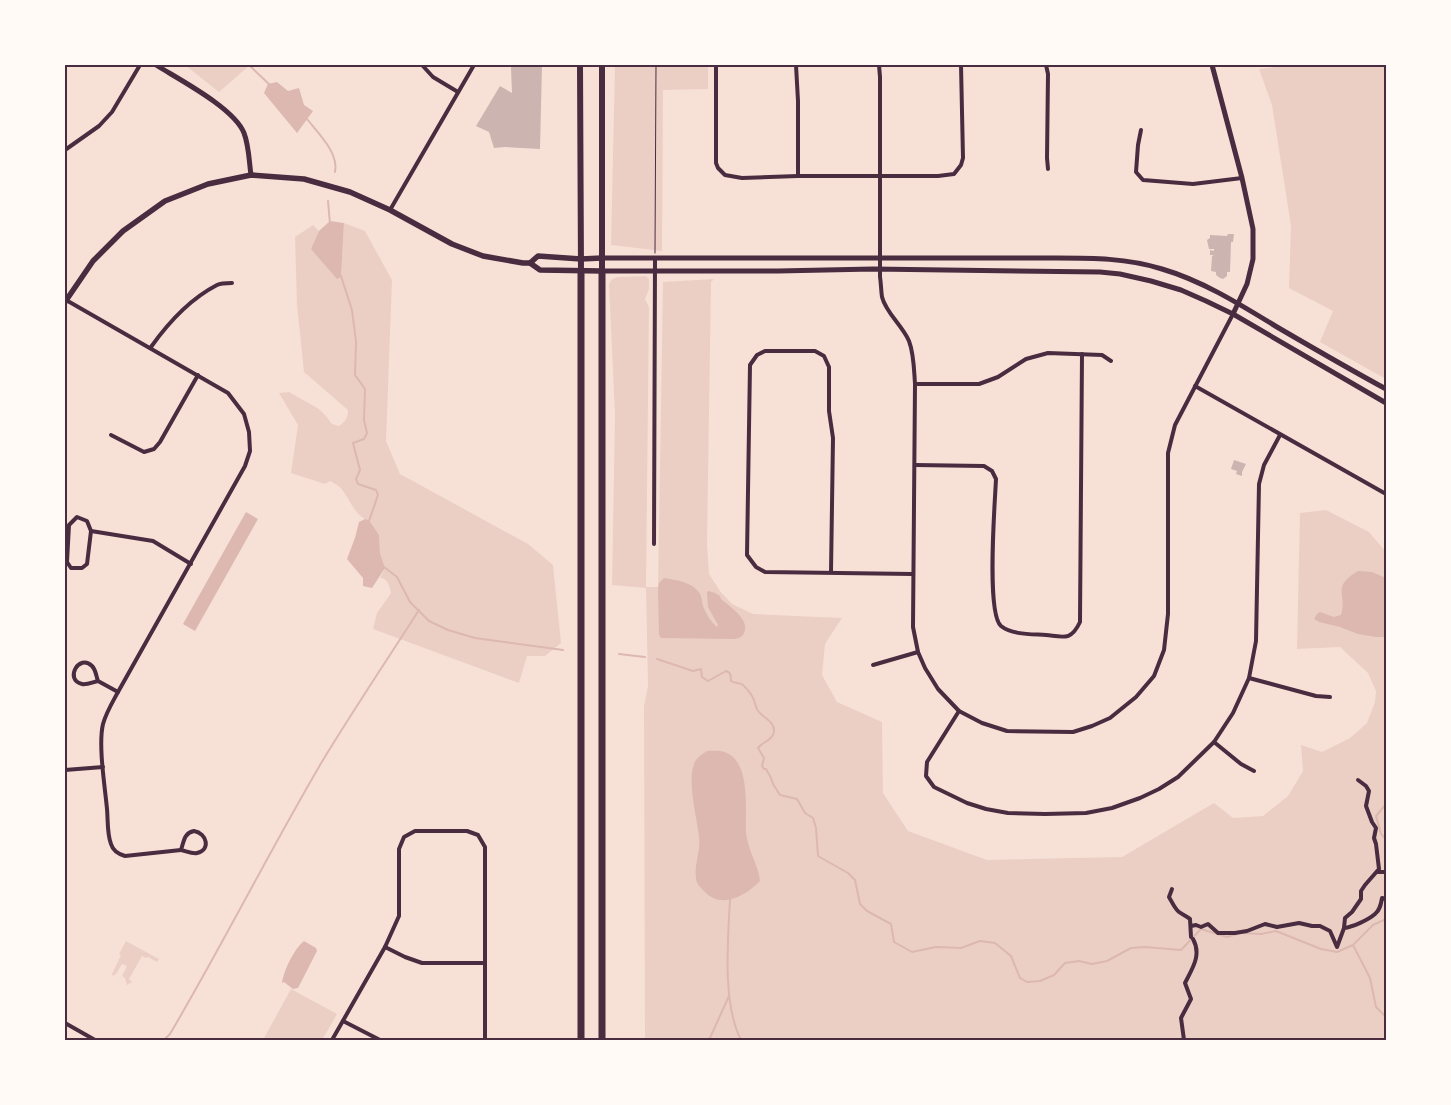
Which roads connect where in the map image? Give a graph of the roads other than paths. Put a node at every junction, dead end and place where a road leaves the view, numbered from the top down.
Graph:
1 (140, 65) edge
2 (156, 65) edge
3 (422, 65) edge
4 (474, 65) edge
5 (580, 65) edge
6 (602, 65) edge
7 (716, 65) edge
8 (796, 65) edge
9 (879, 65) edge
10 (961, 65) edge
11 (1046, 65) edge
12 (1212, 65) edge
13 (458, 92) junction
14 (1141, 130) dead end
15 (65, 141) edge
16 (69, 147) junction
17 (65, 150) edge
18 (1048, 169) dead end
19 (251, 175) junction
20 (798, 176) junction
21 (880, 177) junction
22 (1242, 178) junction
23 (390, 210) junction
24 (602, 258) junction
25 (880, 258) junction
26 (581, 259) junction
27 (654, 259) junction
28 (530, 263) junction
29 (880, 270) junction
30 (602, 271) junction
31 (581, 272) junction
32 (654, 272) junction
33 (232, 282) dead end
34 (66, 301) edge
35 (1238, 304) junction
36 (1233, 314) junction
37 (151, 348) junction
38 (1082, 354) junction
39 (1111, 361) dead end
40 (198, 375) junction
41 (915, 384) junction
42 (1195, 386) junction
43 (1386, 389) edge
44 (1386, 403) edge
45 (1280, 435) junction
46 (111, 436) dead end
47 (915, 465) junction
48 (1386, 494) edge
49 (91, 532) junction
50 (654, 544) dead end
51 (191, 564) junction
52 (831, 572) junction
53 (913, 574) junction
54 (918, 652) junction
55 (874, 665) dead end
56 (1249, 678) junction
57 (98, 681) junction
58 (118, 692) junction
59 (1330, 697) dead end
60 (959, 711) junction
61 (1214, 742) junction
62 (103, 767) junction
63 (65, 770) edge
64 (1254, 771) dead end
65 (1358, 780) dead end
66 (181, 850) junction
67 (1377, 872) junction
68 (1386, 872) edge
69 (1172, 889) dead end
70 (1386, 899) edge
71 (1191, 926) junction
72 (1344, 928) junction
73 (385, 947) junction
74 (485, 963) junction
75 (343, 1021) junction
76 (65, 1023) edge
77 (95, 1040) edge
78 (332, 1040) edge
79 (380, 1040) edge
80 (485, 1040) edge
81 (581, 1040) edge
82 (602, 1040) edge
83 (1184, 1040) edge

1 - 16 street
2 - 19 street
3 - 13 street
4 - 13 street
5 - 26 highway
6 - 24 highway
7 - 20 street
8 - 20 street
9 - 21 street
10 - 21 street
11 - 18 street
12 - 22 street
13 - 23 street
14 - 22 street
15 - 16 street
16 - 17 street
19 - 23 main road
19 - 34 main road
20 - 21 street
21 - 25 street
22 - 35 street
23 - 28 main road
24 - 26 main road
24 - 27 street
24 - 30 highway
25 - 27 street
25 - 29 street
25 - 35 street
26 - 28 main road
26 - 31 highway
27 - 32 street
28 - 31 main road
29 - 32 street
29 - 36 street
29 - 41 street
30 - 31 main road
30 - 32 street
30 - 82 highway
31 - 81 highway
32 - 50 street
33 - 37 street
34 - 37 street
35 - 36 street
35 - 43 street
36 - 42 street
36 - 44 street
37 - 40 street
38 - 39 street
38 - 41 street
38 - 47 street
40 - 46 street
40 - 51 street
41 - 47 street
42 - 45 street
42 - 60 street
45 - 48 street
45 - 56 street
47 - 53 street
49 - 49 street
49 - 51 street
51 - 58 street
52 - 52 street
52 - 53 street
53 - 54 street
54 - 55 street
54 - 60 street
56 - 59 street
56 - 61 street
57 - 57 street
57 - 58 street
58 - 62 street
60 - 61 street
61 - 64 street
62 - 63 street
62 - 66 street
65 - 67 street
66 - 66 street
67 - 68 street
67 - 72 street
69 - 71 street
70 - 72 street
71 - 72 street
71 - 83 street
73 - 74 street
73 - 74 street
73 - 75 street
74 - 80 street
75 - 78 street
75 - 79 street
76 - 77 street

